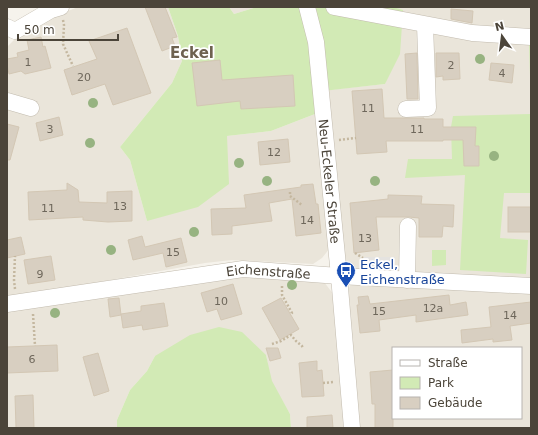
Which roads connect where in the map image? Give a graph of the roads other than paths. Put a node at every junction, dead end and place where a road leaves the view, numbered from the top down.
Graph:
1 (334, 7) edge
2 (307, 8) edge
3 (61, 12) edge
4 (425, 25) junction
5 (9, 29) edge
6 (531, 37) edge
7 (7, 101) edge
8 (31, 108) dead end
9 (406, 109) dead end
10 (408, 226) dead end
11 (339, 276) junction
12 (408, 280) junction
13 (531, 286) edge
14 (12, 303) edge
15 (352, 428) edge

1 - 2 street
1 - 4 street
2 - 11 street, Neu-Eckeler Straße
3 - 5 street
4 - 6 street
4 - 9 street
7 - 8 street
10 - 12 street
11 - 12 street, Eichenstraße
11 - 14 street, Eichenstraße
11 - 15 street, Neu-Eckeler Straße
12 - 13 street, Eichenstraße

